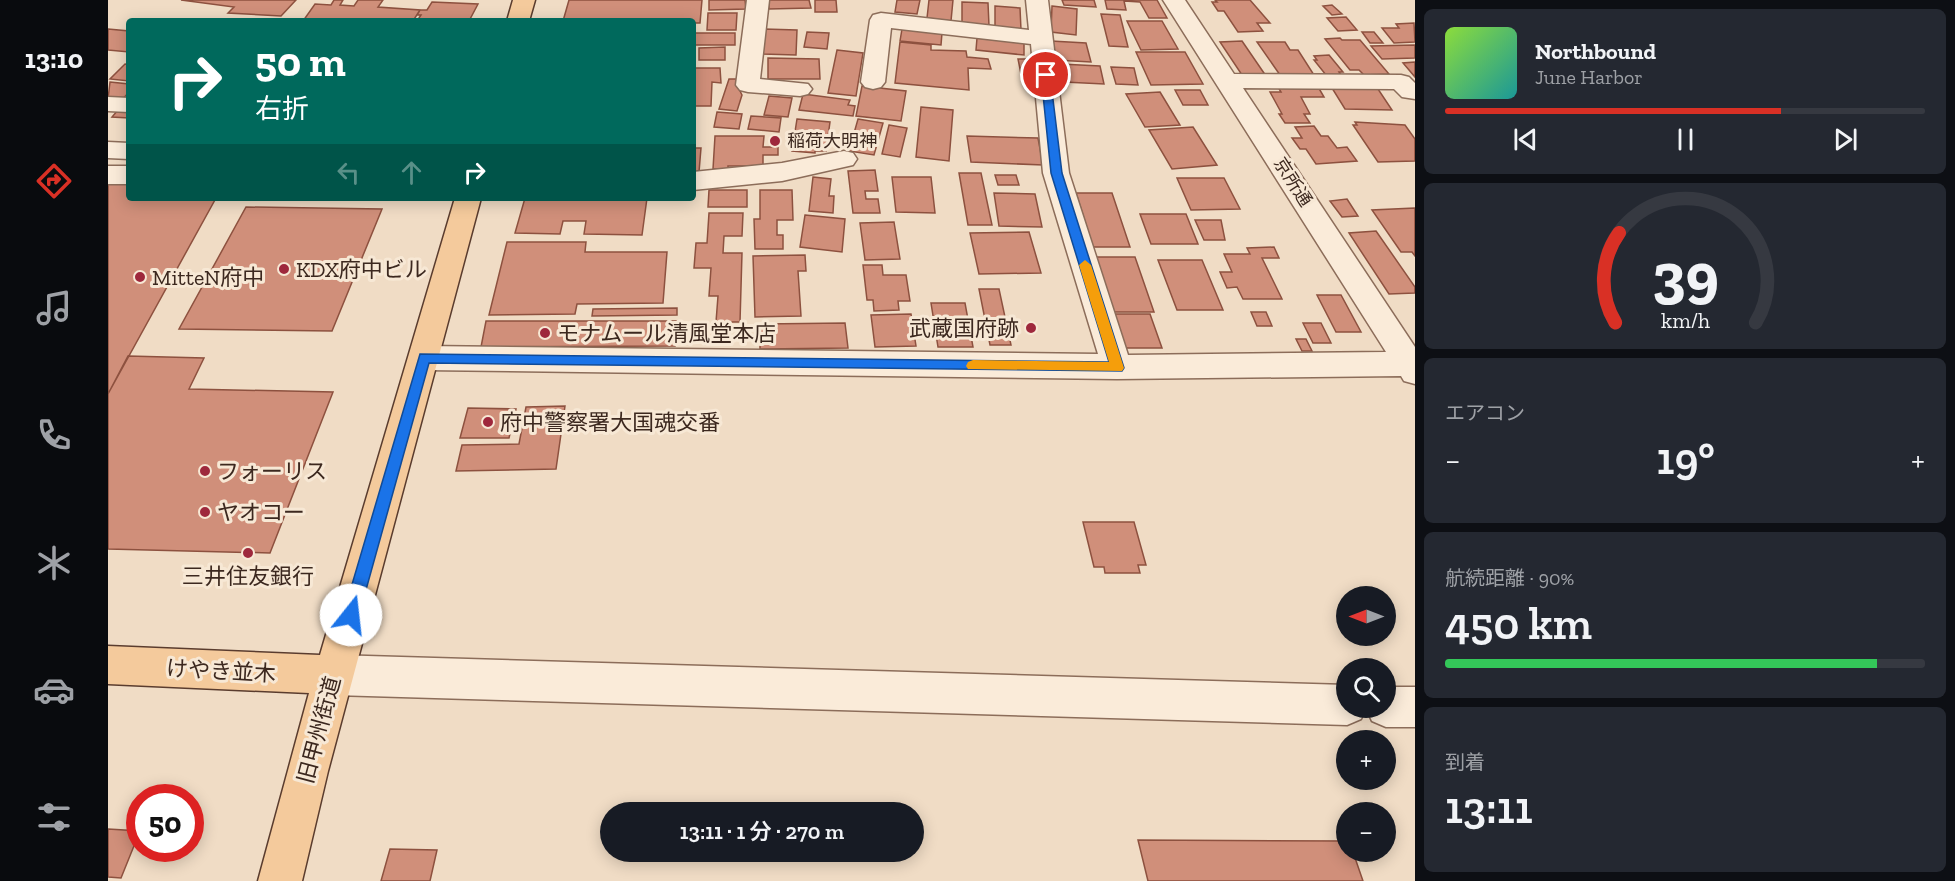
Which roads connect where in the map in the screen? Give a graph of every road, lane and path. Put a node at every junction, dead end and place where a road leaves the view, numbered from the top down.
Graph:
1 (524, 0) edge
2 (758, 0) edge
3 (1037, 0) edge
4 (1174, 0) edge
5 (519, 18) edge
6 (1041, 38) junction
7 (1227, 81) junction
8 (873, 82) dead end
9 (800, 89) dead end
10 (1415, 92) edge
11 (108, 104) edge
12 (126, 105) edge
13 (108, 150) edge
14 (126, 151) edge
15 (844, 159) dead end
16 (108, 175) edge
17 (126, 175) edge
18 (696, 181) edge
19 (467, 201) edge
20 (424, 358) junction
21 (1414, 367) edge
22 (1118, 368) junction
23 (108, 665) edge
24 (334, 675) junction
25 (1336, 705) edge
26 (1396, 706) edge
27 (1415, 707) edge
28 (280, 881) edge

1 - 5 main road
2 - 9 street
3 - 6 street
4 - 7 street, 京所通
6 - 8 street
6 - 22 street
7 - 10 street
7 - 21 street, 京所通
11 - 12 street
13 - 14 street
15 - 18 street
16 - 17 street
19 - 20 main road, 旧甲州街道
20 - 22 street
20 - 24 main road, 旧甲州街道
21 - 22 street
23 - 24 main road, けやき並木
24 - 25 street
24 - 28 main road, 旧甲州街道
26 - 27 street

